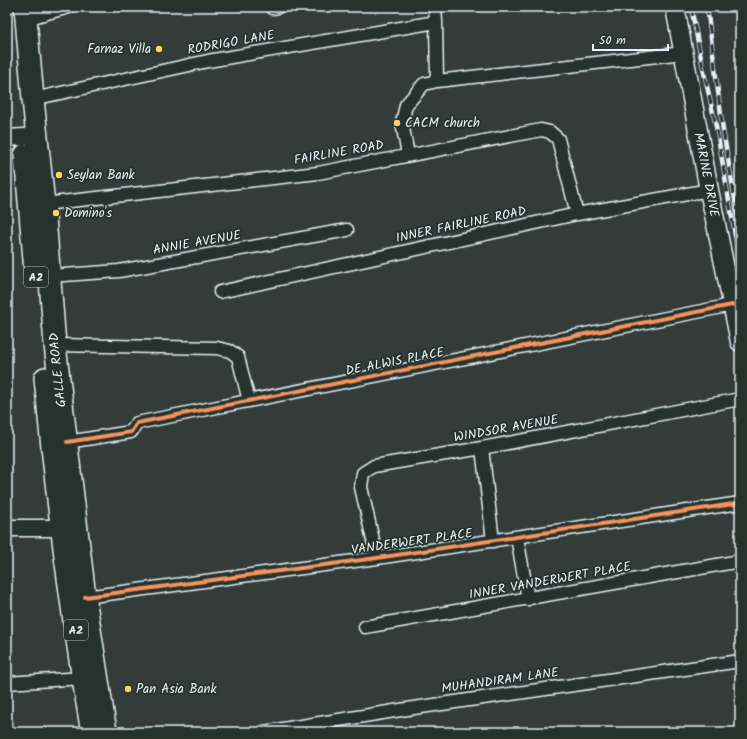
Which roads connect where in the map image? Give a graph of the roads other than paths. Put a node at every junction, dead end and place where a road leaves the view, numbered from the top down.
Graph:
1 (69, 7) edge
2 (435, 7) edge
3 (675, 7) edge
4 (23, 15) edge
5 (436, 22) junction
6 (684, 53) junction
7 (437, 81) junction
8 (33, 99) junction
9 (15, 138) edge
10 (408, 155) junction
11 (709, 190) junction
12 (44, 204) junction
13 (576, 214) junction
14 (347, 230) dead end
15 (50, 276) junction
16 (220, 292) dead end
17 (732, 305) junction
18 (740, 342) edge
19 (55, 344) junction
20 (740, 398) edge
21 (249, 401) junction
22 (67, 442) junction
23 (482, 448) junction
24 (740, 503) edge
25 (7, 528) edge
26 (69, 528) junction
27 (517, 537) junction
28 (493, 540) junction
29 (377, 558) junction
30 (740, 561) edge
31 (85, 597) junction
32 (528, 599) junction
33 (365, 628) dead end
34 (740, 661) edge
35 (83, 678) junction
36 (7, 683) edge
37 (92, 732) edge
38 (106, 732) edge
39 (264, 732) edge

1 - 4 street
2 - 5 street
3 - 6 main road, MARINE DRIVE
4 - 8 highway, GALLE ROAD / A2
4 - 9 highway, GALLE ROAD / A2
5 - 7 street
5 - 8 street, RODRIGO LANE
6 - 7 street
6 - 11 main road, MARINE DRIVE
7 - 10 street
8 - 12 highway, GALLE ROAD / A2
9 - 26 highway, GALLE ROAD / A2
10 - 12 street, FAIRLINE ROAD
10 - 13 street, FAIRLINE ROAD
11 - 13 street, INNER FAIRLINE ROAD
11 - 17 main road, MARINE DRIVE
12 - 15 highway, GALLE ROAD / A2
13 - 16 street, INNER FAIRLINE ROAD
14 - 15 street, ANNIE AVENUE
15 - 19 highway, GALLE ROAD / A2
17 - 18 main road, MARINE DRIVE
17 - 21 street, DE ALWIS PLACE
19 - 21 street
19 - 22 highway, GALLE ROAD / A2
20 - 23 street, WINDSOR AVENUE
21 - 22 street, DE ALWIS PLACE
22 - 26 highway, GALLE ROAD / A2
23 - 28 street
23 - 29 street, WINDSOR AVENUE
24 - 27 street, VANDERWERT PLACE
25 - 26 street
26 - 31 highway, GALLE ROAD / A2
26 - 35 highway, GALLE ROAD / A2
27 - 28 street, VANDERWERT PLACE
27 - 32 street
28 - 29 street, VANDERWERT PLACE
29 - 31 street, VANDERWERT PLACE
30 - 32 street, INNER VANDERWERT PLACE
31 - 38 highway, GALLE ROAD / A2
32 - 33 street, INNER VANDERWERT PLACE
34 - 39 street, MUHANDIRAM LANE
35 - 36 street
35 - 37 highway, GALLE ROAD / A2

